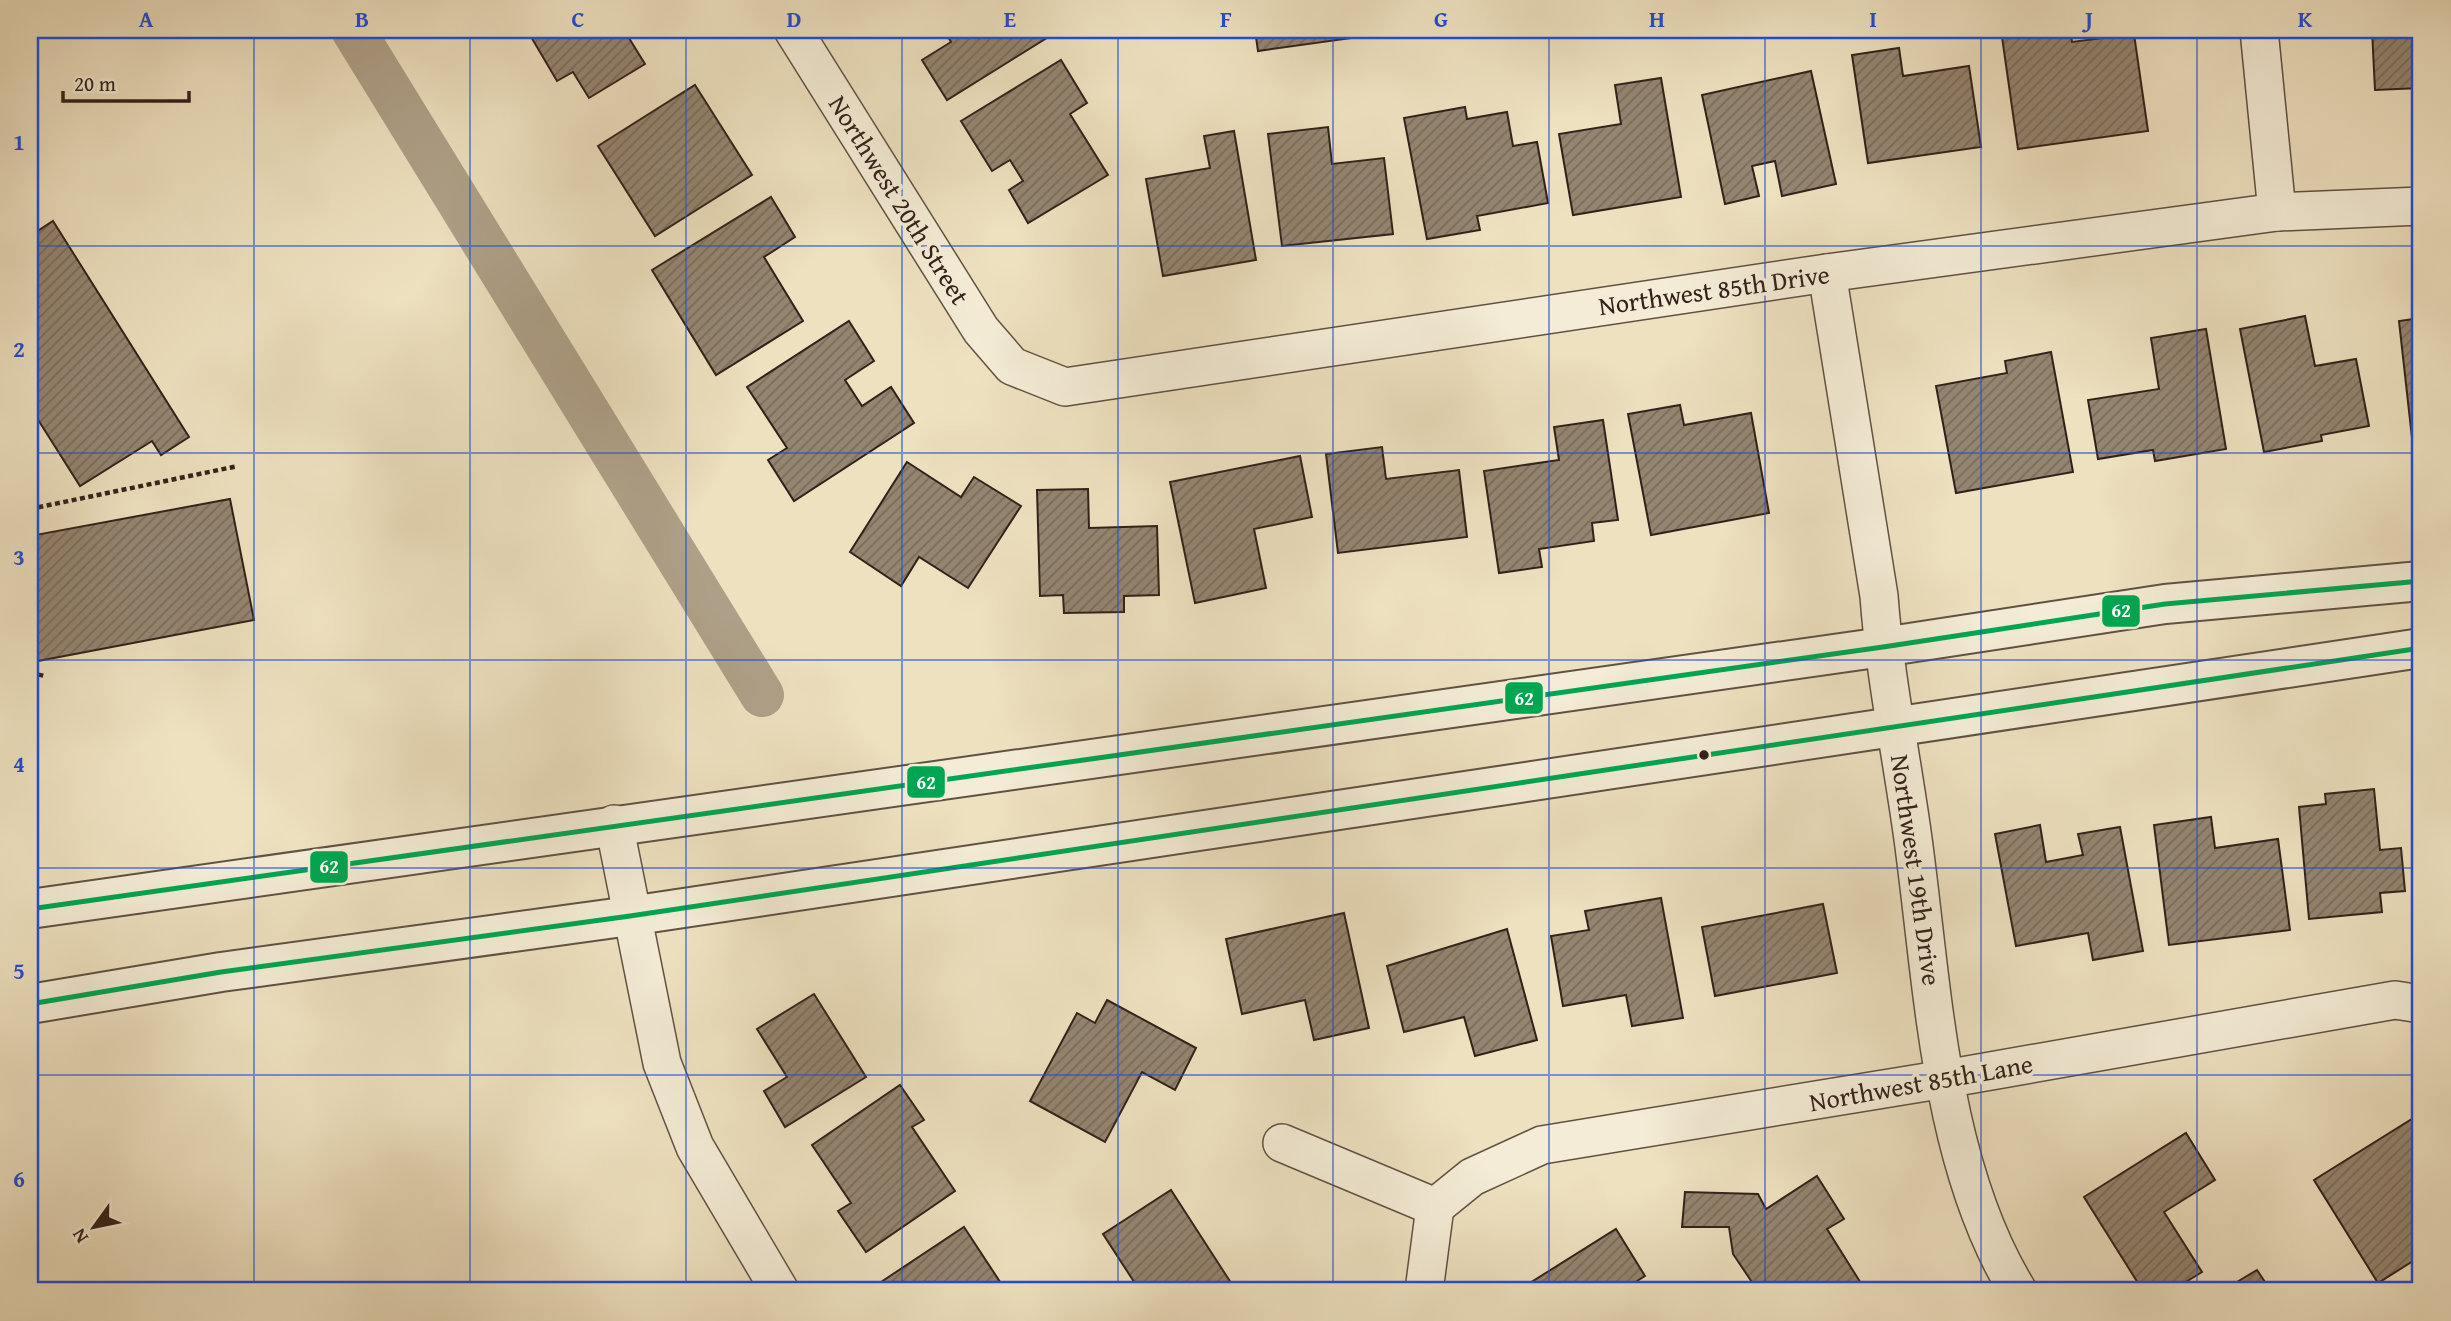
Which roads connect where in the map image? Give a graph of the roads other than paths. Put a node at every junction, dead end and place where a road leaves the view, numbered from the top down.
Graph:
1 (793, 30) edge
2 (2259, 30) edge
3 (2421, 206) edge
4 (2277, 212) junction
5 (1827, 273) junction
6 (1012, 366) joint
7 (2421, 581) edge
8 (1883, 647) junction
9 (2421, 649) edge
10 (1895, 729) junction
11 (614, 824) junction
12 (30, 908) edge
13 (630, 916) junction
14 (30, 1004) edge
15 (2421, 1004) edge
16 (1945, 1079) junction
17 (1282, 1143) dead end
18 (1435, 1207) junction
19 (780, 1291) edge
20 (1424, 1291) edge
21 (2018, 1291) edge

1 - 6 street, Northwest 20th Street
2 - 4 street
3 - 4 street, Northwest 85th Drive
4 - 5 street, Northwest 85th Drive
5 - 6 street, Northwest 85th Drive
5 - 8 street, Northwest 19th Drive
7 - 8 street
8 - 10 street, Northwest 19th Drive
8 - 11 street
9 - 10 street
10 - 13 street
10 - 16 street, Northwest 19th Drive
11 - 12 street
11 - 13 street
13 - 14 street
13 - 19 street
15 - 16 street, Northwest 85th Lane
16 - 18 street, Northwest 85th Lane
16 - 21 street, Northwest 19th Drive
17 - 18 street
18 - 20 street

